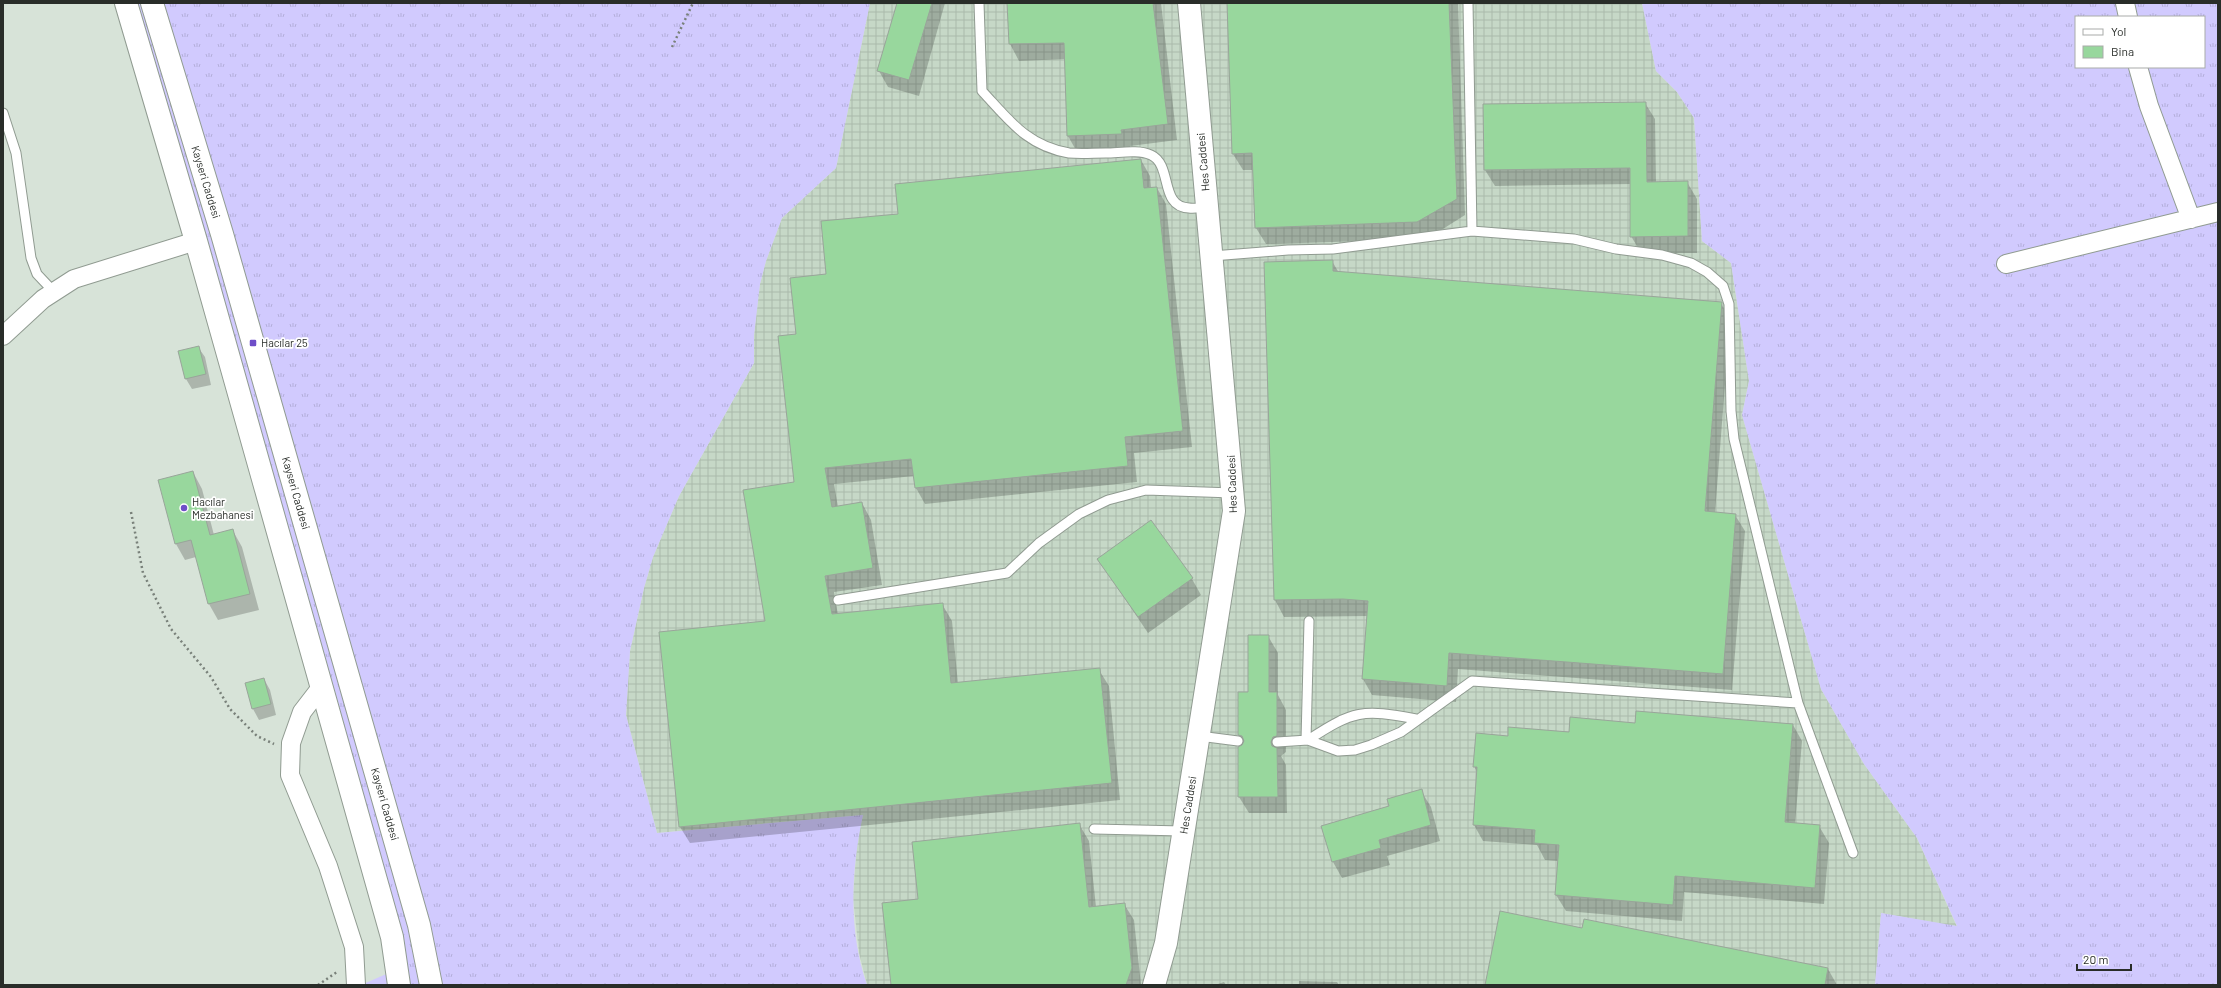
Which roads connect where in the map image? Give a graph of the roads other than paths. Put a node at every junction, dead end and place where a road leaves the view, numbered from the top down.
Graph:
1 (126, 3) edge
2 (152, 3) edge
3 (979, 3) edge
4 (1189, 3) edge
5 (1468, 3) edge
6 (2125, 3) edge
7 (2128, 16) edge
8 (2138, 68) edge
9 (3, 113) edge
10 (1207, 206) junction
11 (2218, 212) edge
12 (2191, 219) junction
13 (1472, 231) junction
14 (222, 234) junction
15 (196, 241) junction
16 (1212, 256) junction
17 (2006, 264) dead end
18 (54, 292) junction
19 (3, 336) edge
20 (1234, 493) junction
21 (838, 600) dead end
22 (1309, 620) dead end
23 (322, 686) junction
24 (1798, 703) junction
25 (1416, 719) junction
26 (1199, 736) junction
27 (1307, 740) junction
28 (1238, 741) dead end
29 (1277, 742) dead end
30 (1094, 829) dead end
31 (1183, 830) junction
32 (1854, 853) dead end
33 (356, 985) edge
34 (400, 985) edge
35 (431, 985) edge
36 (1154, 985) edge

1 - 15 main road
2 - 14 main road, Kayseri Caddesi
3 - 10 lane
4 - 10 main road, Hes Caddesi
5 - 13 lane
6 - 7 street
8 - 12 street
9 - 18 lane
10 - 16 main road, Hes Caddesi
11 - 12 street
12 - 17 street
13 - 16 lane
13 - 24 lane
14 - 15 main road
14 - 35 main road, Kayseri Caddesi
15 - 18 street
15 - 23 main road
16 - 20 main road, Hes Caddesi
18 - 19 street
20 - 21 lane
20 - 26 main road, Hes Caddesi
22 - 27 lane
23 - 33 street
23 - 34 main road
24 - 25 lane
24 - 32 lane
25 - 27 lane
25 - 27 lane
26 - 28 lane
26 - 31 main road, Hes Caddesi
27 - 29 lane
30 - 31 lane
31 - 36 main road, Hes Caddesi

